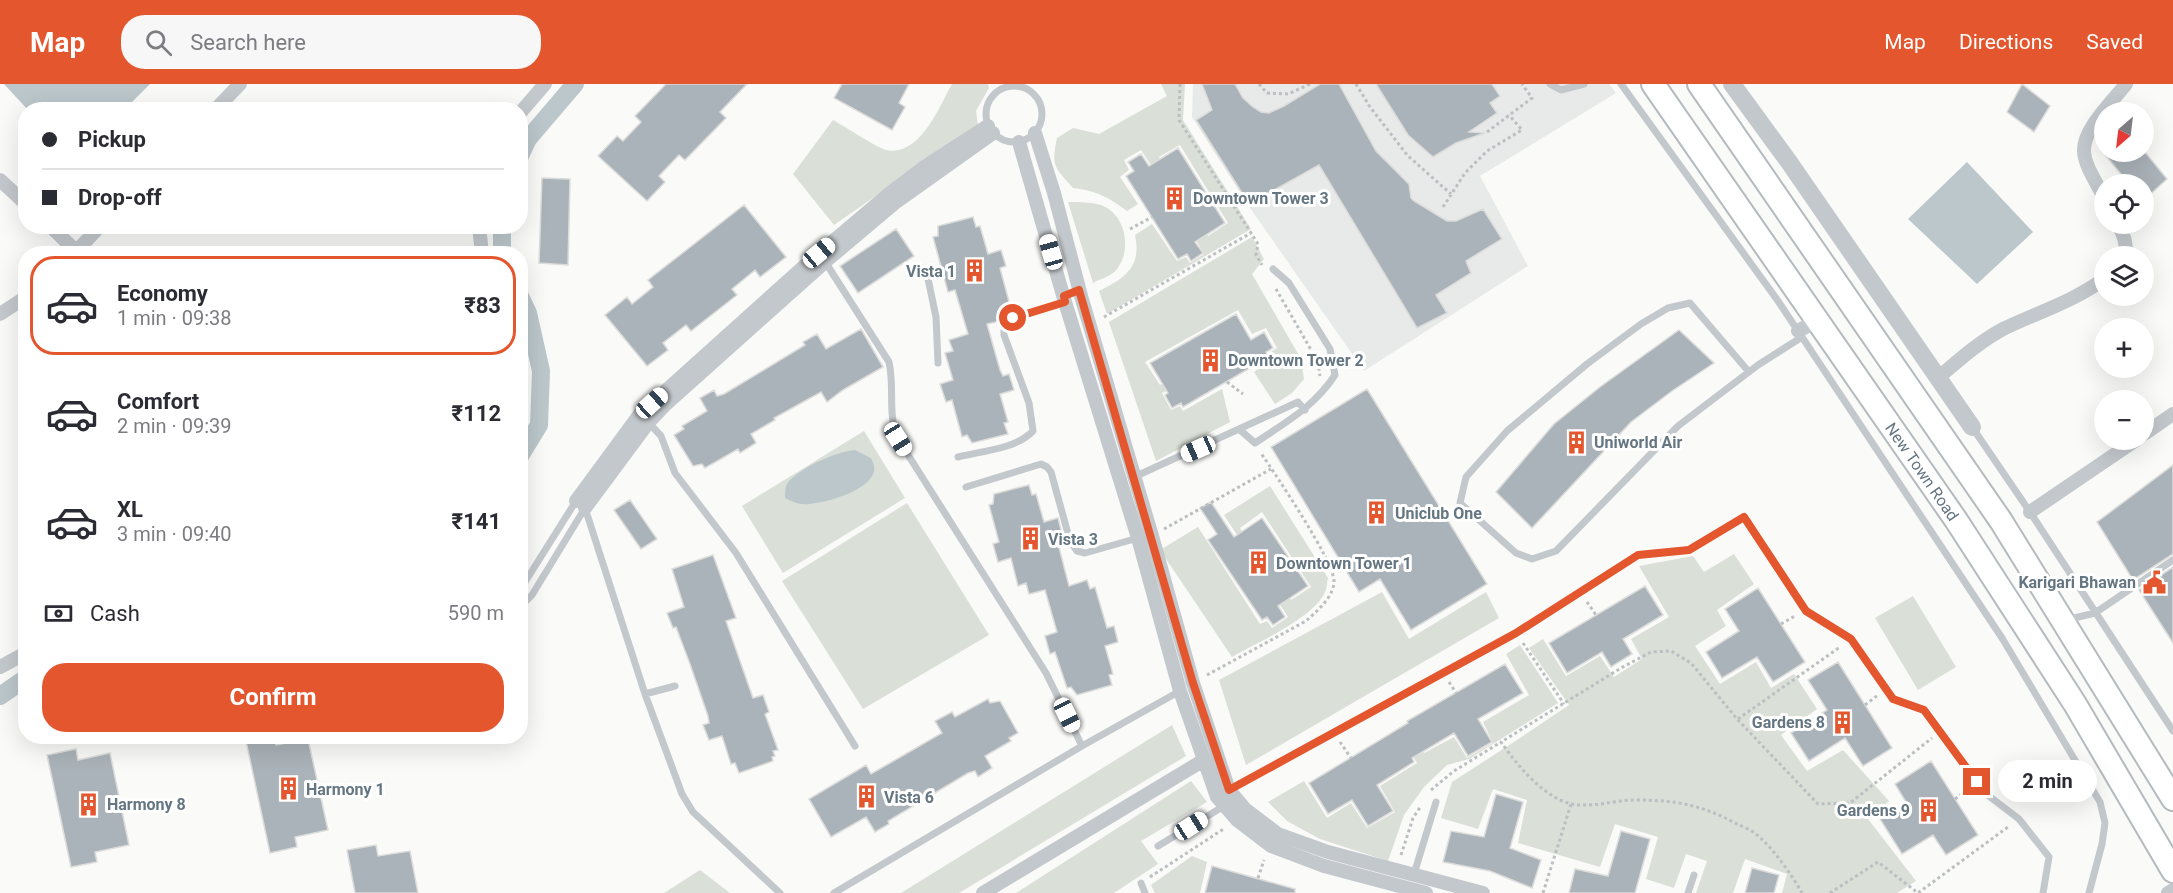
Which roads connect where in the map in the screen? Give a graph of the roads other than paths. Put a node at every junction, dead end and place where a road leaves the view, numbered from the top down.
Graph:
1 (240, 84) edge
2 (545, 84) edge
3 (1550, 84) edge
4 (1584, 84) edge
5 (1622, 84) edge
6 (1653, 84) edge
7 (1699, 84) edge
8 (1732, 84) edge
9 (2126, 84) edge
10 (1013, 85) edge
11 (996, 88) edge
12 (223, 102) edge
13 (528, 104) edge
14 (991, 129) junction
15 (1035, 133) junction
16 (1019, 142) junction
17 (2094, 177) edge
18 (0, 180) edge
19 (18, 197) edge
20 (58, 234) edge
21 (92, 234) edge
22 (69, 246) edge
23 (81, 246) edge
24 (822, 257) junction
25 (926, 269) dead end
26 (1273, 269) dead end
27 (2094, 286) edge
28 (1079, 290) junction
29 (1065, 299) junction
30 (18, 302) edge
31 (0, 314) edge
32 (1818, 320) junction
33 (1800, 334) junction
34 (938, 363) dead end
35 (1749, 372) junction
36 (1938, 378) junction
37 (1305, 410) junction
38 (2173, 414) edge
39 (644, 418) junction
40 (1972, 427) joint
41 (2154, 427) edge
42 (1240, 430) junction
43 (2121, 450) edge
44 (958, 457) dead end
45 (1127, 479) junction
46 (966, 487) dead end
47 (581, 504) junction
48 (2030, 512) junction
49 (1145, 537) junction
50 (2173, 560) edge
51 (528, 579) edge
52 (528, 599) edge
53 (2095, 613) junction
54 (2063, 621) junction
55 (18, 657) edge
56 (0, 667) edge
57 (675, 686) dead end
58 (1180, 691) junction
59 (645, 694) junction
60 (2173, 731) edge
61 (855, 746) dead end
62 (1082, 746) junction
63 (1204, 760) junction
64 (1229, 790) junction
65 (2173, 799) edge
66 (1436, 802) dead end
67 (1224, 806) junction
68 (1158, 846) dead end
69 (2173, 871) edge
70 (1414, 874) junction
71 (1694, 875) dead end
72 (1141, 883) road end
73 (2173, 891) edge
74 (780, 893) edge
75 (834, 893) edge
76 (983, 893) edge
77 (1145, 893) edge
78 (1426, 893) edge
79 (1483, 893) edge
80 (1688, 893) edge
81 (2043, 893) edge
82 (2089, 893) edge
83 (2169, 893) edge

1 - 12 street
2 - 13 street
3 - 4 lane
5 - 33 lane
6 - 32 main road, New Town Road
7 - 54 main road
8 - 36 street
9 - 17 street
10 - 11 lane
10 - 15 lane
11 - 14 lane
14 - 16 lane
14 - 24 street
15 - 16 lane
15 - 28 street
16 - 29 street
18 - 19 street
20 - 22 street
21 - 23 street
24 - 39 street
24 - 62 lane
25 - 34 lane
26 - 37 lane
27 - 36 street
28 - 29 street
28 - 45 street
29 - 44 lane
29 - 45 street
30 - 31 street
32 - 33 street
32 - 69 main road, New Town Road
33 - 35 lane
33 - 82 lane
35 - 35 lane
36 - 40 street
37 - 42 lane
37 - 42 lane
38 - 41 street
39 - 47 street
39 - 61 lane
40 - 48 lane
42 - 45 lane
43 - 48 street
45 - 49 street
46 - 49 lane
47 - 51 lane
47 - 52 lane
47 - 59 lane
48 - 53 lane
49 - 58 street
49 - 64 street
50 - 53 lane
53 - 54 lane
53 - 60 lane
54 - 65 main road
55 - 56 street
57 - 59 lane
58 - 62 lane
58 - 63 street
59 - 74 lane
62 - 75 lane
63 - 67 street
63 - 76 street
64 - 70 street
64 - 81 lane
66 - 70 lane
67 - 68 lane
67 - 78 street
70 - 79 street
71 - 80 lane
72 - 77 lane
73 - 83 street

